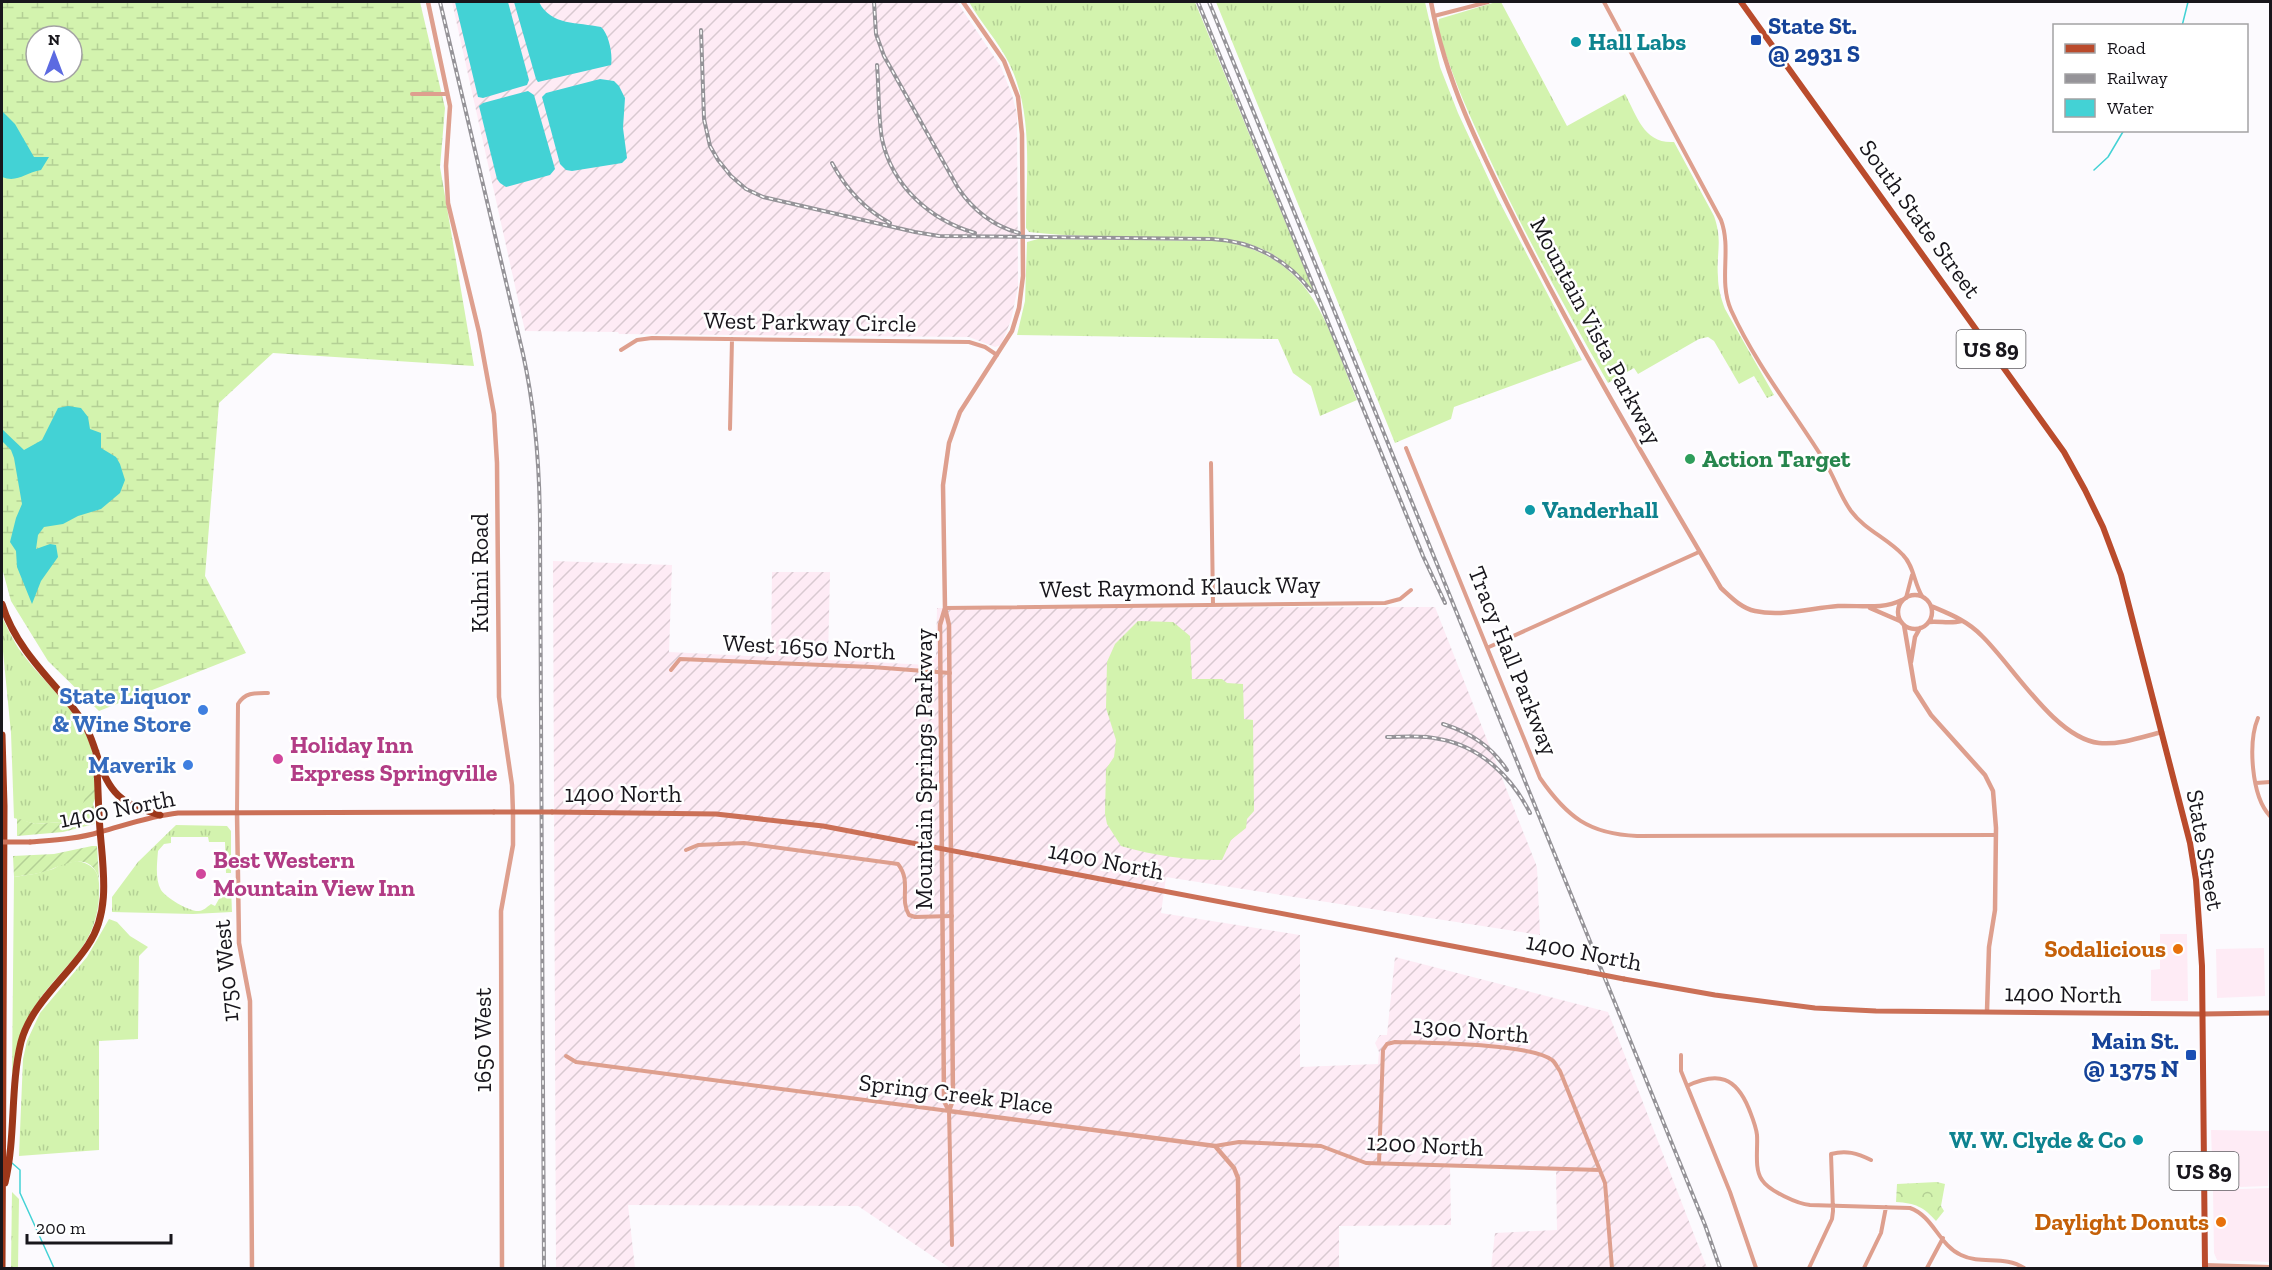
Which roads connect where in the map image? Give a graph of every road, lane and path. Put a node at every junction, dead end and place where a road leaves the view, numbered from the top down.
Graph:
1 (428, 2) edge
2 (963, 2) edge
3 (1431, 2) edge
4 (1488, 2) edge
5 (1604, 2) edge
6 (1741, 2) edge
7 (1434, 16) junction
8 (412, 94) dead end
9 (448, 94) junction
10 (732, 339) junction
11 (621, 350) dead end
12 (997, 355) junction
13 (730, 429) dead end
14 (1407, 448) dead end
15 (1211, 462) dead end
16 (1699, 552) junction
17 (1912, 574) junction
18 (1411, 590) dead end
19 (1922, 596) junction
20 (1904, 599) junction
21 (2, 604) edge
22 (1213, 605) junction
23 (1931, 606) junction
24 (945, 608) junction
25 (1870, 608) junction
26 (1961, 621) junction
27 (1929, 622) junction
28 (1903, 623) junction
29 (1920, 628) junction
30 (1489, 647) junction
31 (1911, 662) junction
32 (671, 670) dead end
33 (941, 672) junction
34 (950, 673) junction
35 (268, 693) dead end
36 (2152, 694) joint
37 (2258, 718) dead end
38 (2162, 732) junction
39 (2, 735) edge
40 (96, 752) junction
41 (2271, 782) edge
42 (2256, 783) junction
43 (237, 812) junction
44 (513, 813) joint
45 (160, 815) junction
46 (2270, 816) edge
47 (100, 832) junction
48 (1996, 835) junction
49 (2, 842) edge
50 (942, 848) junction
51 (686, 850) dead end
52 (951, 850) junction
53 (942, 916) junction
54 (952, 916) junction
55 (1987, 1011) junction
56 (2271, 1013) edge
57 (2202, 1014) junction
58 (1681, 1054) dead end
59 (566, 1056) dead end
60 (1687, 1086) junction
61 (949, 1111) junction
62 (1215, 1146) junction
63 (1871, 1160) dead end
64 (1379, 1163) junction
65 (1600, 1170) junction
66 (2, 1197) edge
67 (1833, 1205) junction
68 (1886, 1207) junction
69 (1942, 1238) junction
70 (952, 1245) dead end
71 (2205, 1267) edge
72 (2271, 1267) edge
73 (2, 1269) edge
74 (252, 1269) edge
75 (502, 1269) edge
76 (1239, 1269) edge
77 (1612, 1269) edge
78 (1756, 1269) edge
79 (1809, 1269) edge
80 (1864, 1269) edge
81 (1927, 1269) edge
82 (2024, 1269) edge

1 - 9 street, Kuhni Road
2 - 12 street
3 - 7 street, Mountain Vista Parkway
4 - 7 street
5 - 17 street
6 - 36 main road, South State Street / US 89
7 - 16 street, Mountain Vista Parkway
8 - 9 street
9 - 44 street, Kuhni Road
10 - 11 street, West Parkway Circle
10 - 12 street, West Parkway Circle
10 - 13 street
12 - 24 street
14 - 30 street, Tracy Hall Parkway
15 - 22 street
16 - 25 street, Mountain Vista Parkway
16 - 30 street
17 - 19 street
17 - 20 street
18 - 22 street, West Raymond Klauck Way
19 - 20 street
19 - 23 street
20 - 25 street, Mountain Vista Parkway
20 - 28 street
21 - 40 highway
22 - 24 street, West Raymond Klauck Way
23 - 26 street
23 - 27 street
24 - 33 street, Mountain Springs Parkway
24 - 34 street, Mountain Springs Parkway
25 - 28 street, Mountain Vista Parkway
26 - 27 street
26 - 38 street
27 - 29 street
28 - 29 street
28 - 31 street
29 - 31 street
30 - 48 street, Tracy Hall Parkway
31 - 48 street
32 - 33 street, West 1650 North
33 - 34 street, West 1650 North
33 - 50 street, Mountain Springs Parkway
34 - 52 street, Mountain Springs Parkway
35 - 43 street, 1750 West
36 - 38 main road, State Street / US 89
37 - 42 street
38 - 57 main road, State Street / US 89
39 - 66 highway
40 - 45 highway
40 - 47 highway
41 - 42 street
42 - 46 street
43 - 45 main road, 1400 North
43 - 50 main road, 1400 North, bridge
43 - 74 street, 1750 West
44 - 75 street, 1650 West
45 - 47 main road, 1400 North
47 - 49 main road, 1400 North, bridge
47 - 66 highway
48 - 55 street
50 - 52 main road, 1400 North
50 - 53 street, Mountain Springs Parkway
51 - 53 street
52 - 54 street, Mountain Springs Parkway
52 - 55 main road, 1400 North, bridge
53 - 54 street
53 - 61 street, Mountain Springs Parkway
54 - 61 street, Mountain Springs Parkway
55 - 57 main road, 1400 North
56 - 57 main road, 1400 North
57 - 71 main road, US 89
58 - 60 street
59 - 61 street, Spring Creek Place
60 - 67 street
60 - 78 street
61 - 62 street, Spring Creek Place
61 - 70 street, Mountain Springs Parkway
62 - 64 street, 1200 North
62 - 76 street
63 - 67 street
64 - 65 street, 1200 North
64 - 65 street, 1300 North
65 - 77 street
66 - 73 highway
67 - 68 street
67 - 79 street
68 - 69 street
68 - 80 street
69 - 81 street
69 - 82 street
71 - 72 street

